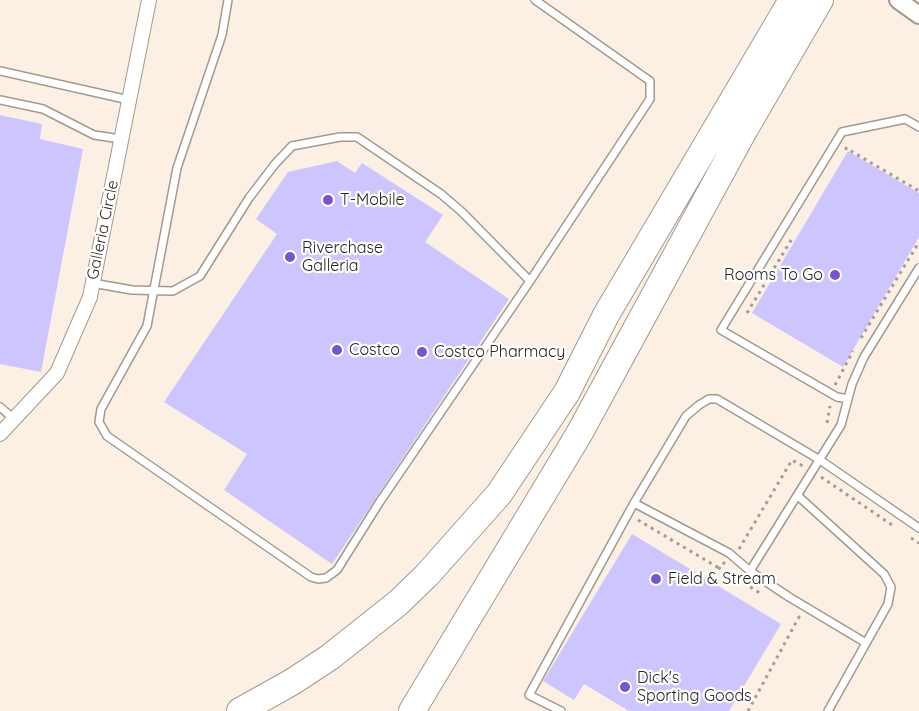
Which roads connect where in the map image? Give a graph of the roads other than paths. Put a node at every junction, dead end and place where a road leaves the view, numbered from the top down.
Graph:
1 (149, 0) edge
2 (228, 0) edge
3 (535, 0) edge
4 (792, 0) edge
5 (820, 0) edge
6 (898, 0) edge
7 (919, 15) edge
8 (0, 71) edge
9 (0, 100) edge
10 (129, 100) junction
11 (919, 128) edge
12 (121, 139) junction
13 (919, 268) edge
14 (530, 281) junction
15 (92, 283) junction
16 (155, 290) junction
17 (848, 399) junction
18 (0, 407) edge
19 (14, 419) junction
20 (0, 434) edge
21 (820, 460) junction
22 (798, 496) junction
23 (634, 503) junction
24 (919, 528) edge
25 (750, 571) junction
26 (866, 643) junction
27 (417, 704) edge
28 (240, 711) edge
29 (561, 711) edge
30 (828, 711) edge

1 - 10 street, Galleria Circle
2 - 16 lane
3 - 14 lane
4 - 28 highway
5 - 27 highway
6 - 7 street
8 - 10 lane
9 - 12 lane
10 - 12 street, Galleria Circle
11 - 17 lane
12 - 15 street, Galleria Circle
13 - 17 lane
14 - 16 lane
14 - 16 lane
15 - 16 lane
15 - 19 street, Galleria Circle
17 - 21 lane
18 - 19 lane
19 - 20 street, Galleria Circle
21 - 22 lane
21 - 23 lane
21 - 24 lane
22 - 25 lane
22 - 26 lane
23 - 25 lane
23 - 29 lane
25 - 26 lane
26 - 30 lane

